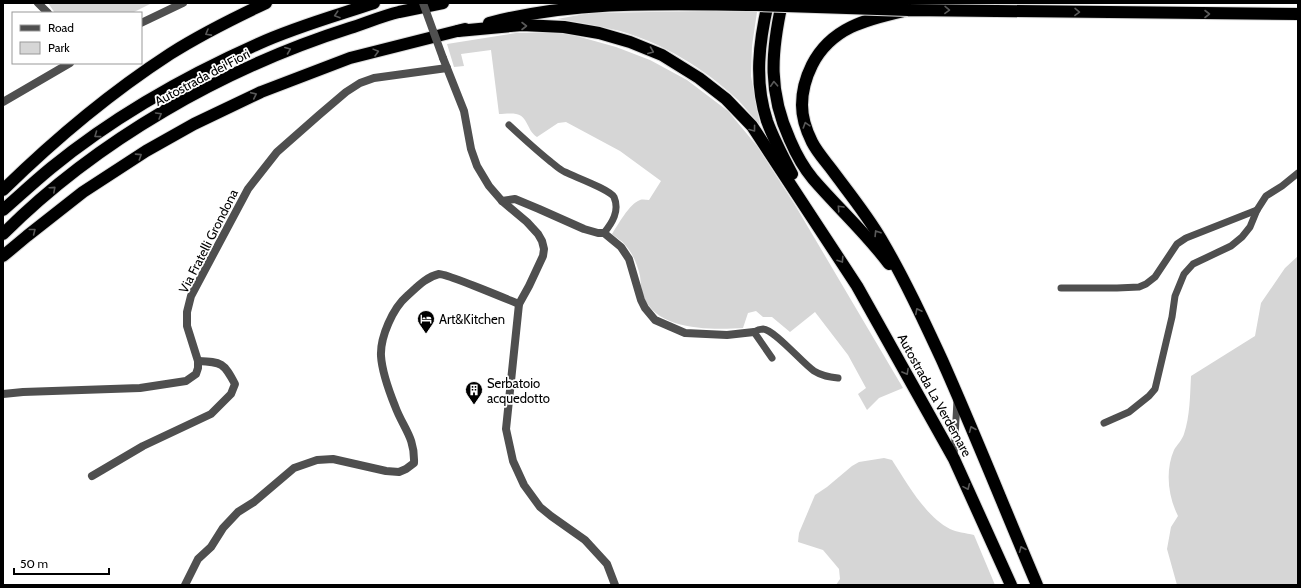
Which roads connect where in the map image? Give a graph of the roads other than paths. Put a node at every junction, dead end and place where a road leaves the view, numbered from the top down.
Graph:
1 (38, 3) edge
2 (183, 3) edge
3 (266, 3) edge
4 (374, 3) edge
5 (423, 3) edge
6 (444, 3) edge
7 (782, 3) edge
8 (763, 4) edge
9 (908, 10) junction
10 (47, 12) edge
11 (1298, 14) edge
12 (142, 23) edge
13 (458, 32) junction
14 (68, 64) edge
15 (447, 68) junction
16 (3, 102) edge
17 (509, 125) dead end
18 (1298, 173) edge
19 (3, 190) edge
20 (502, 201) junction
21 (3, 210) edge
22 (1257, 210) junction
23 (819, 227) junction
24 (604, 233) junction
25 (3, 234) edge
26 (3, 256) edge
27 (1061, 288) dead end
28 (909, 292) junction
29 (519, 304) junction
30 (754, 332) junction
31 (772, 358) dead end
32 (198, 361) junction
33 (838, 378) dead end
34 (3, 394) edge
35 (958, 396) junction
36 (1104, 423) dead end
37 (954, 459) junction
38 (92, 476) dead end
39 (185, 585) edge
40 (615, 585) edge
41 (1011, 585) edge
42 (1037, 585) edge

1 - 10 street
2 - 12 street
3 -> 19 highway
4 -> 21 highway, Autostrada dei Fiori
5 - 15 street, bridge
25 -> 6 highway, Autostrada dei Fiori
28 -> 7 highway
8 - 9 highway, bridge
8 - 13 highway
8 - 23 highway
9 -> 11 highway
28 -> 9 highway, bridge
13 -> 23 highway
26 -> 13 highway
14 - 16 street
15 - 20 street
15 - 32 street, Via Fratelli Grondona
17 - 24 lane
18 - 22 lane
20 - 24 street
20 - 29 street
22 - 27 lane
22 - 36 lane
23 -> 37 highway, Autostrada La Verdemare
24 - 30 street
35 -> 28 highway, Autostrada La Verdemare
29 - 39 street
29 - 40 street
30 - 31 lane
30 - 33 lane
32 - 34 street
32 - 38 street
35 - 37 lane
42 -> 35 highway, Autostrada La Verdemare
37 -> 41 highway, Autostrada La Verdemare

